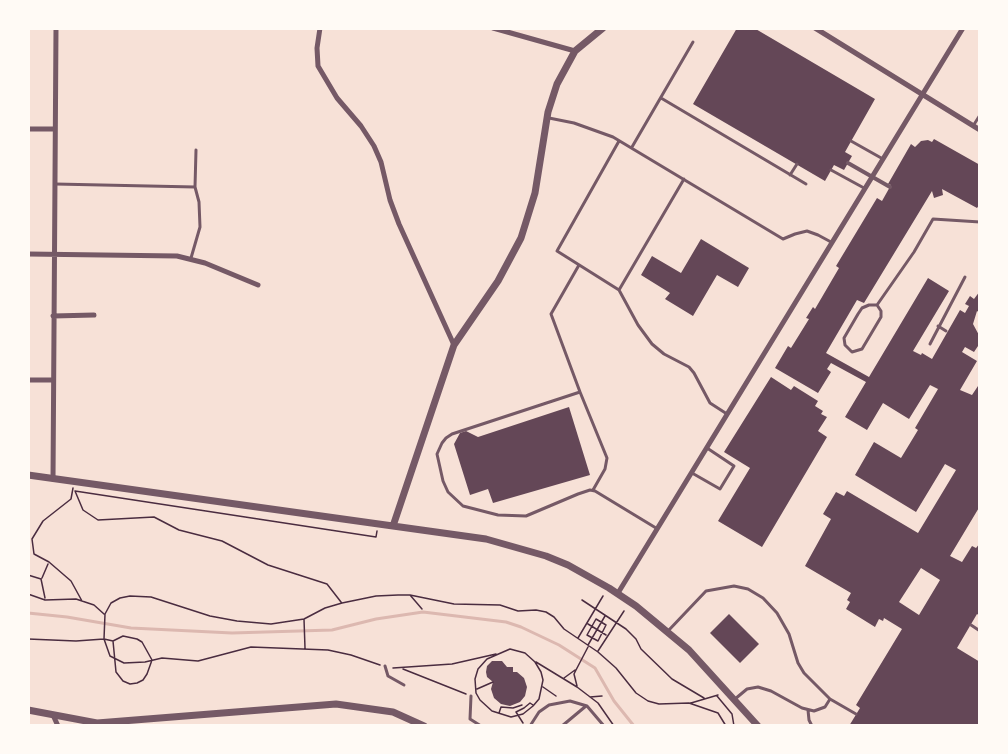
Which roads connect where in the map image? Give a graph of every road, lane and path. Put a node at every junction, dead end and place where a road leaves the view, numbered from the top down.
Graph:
1 (56, 28) edge
2 (320, 28) edge
3 (493, 28) edge
4 (603, 28) edge
5 (815, 28) edge
6 (963, 28) edge
7 (693, 42) dead end
8 (575, 51) junction
9 (923, 94) junction
10 (661, 98) junction
11 (980, 115) edge
12 (546, 117) junction
13 (973, 126) junction
14 (28, 129) edge
15 (55, 129) junction
16 (980, 130) edge
17 (619, 141) junction
18 (851, 141) dead end
19 (632, 147) junction
20 (196, 150) dead end
21 (883, 159) junction
22 (848, 163) dead end
23 (797, 164) dead end
24 (831, 170) dead end
25 (790, 176) junction
26 (684, 179) junction
27 (55, 184) junction
28 (806, 184) dead end
29 (195, 187) junction
30 (890, 187) dead end
31 (865, 189) junction
32 (980, 222) edge
33 (832, 243) junction
34 (28, 254) edge
35 (54, 254) junction
36 (190, 259) junction
37 (579, 265) junction
38 (965, 277) dead end
39 (258, 285) dead end
40 (619, 290) junction
41 (877, 305) junction
42 (94, 315) dead end
43 (53, 316) junction
44 (938, 326) junction
45 (946, 332) dead end
46 (930, 344) dead end
47 (454, 345) junction
48 (28, 380) edge
49 (53, 380) junction
50 (580, 392) junction
51 (727, 414) junction
52 (706, 447) junction
53 (691, 472) junction
54 (28, 475) edge
55 (53, 478) junction
56 (75, 482) junction
57 (75, 491) junction
58 (593, 491) junction
59 (379, 525) junction
60 (393, 526) junction
61 (656, 528) junction
62 (49, 562) junction
63 (28, 575) edge
64 (41, 579) junction
65 (618, 593) junction
66 (28, 594) edge
67 (410, 595) junction
68 (604, 595) dead end
69 (45, 600) junction
70 (582, 600) dead end
71 (82, 601) junction
72 (342, 603) junction
73 (422, 609) dead end
74 (595, 609) junction
75 (624, 610) dead end
76 (105, 614) junction
77 (605, 615) junction
78 (304, 620) junction
79 (601, 622) junction
80 (616, 622) junction
81 (587, 623) junction
82 (971, 625) dead end
83 (592, 626) junction
84 (597, 629) junction
85 (667, 632) junction
86 (980, 632) edge
87 (602, 633) junction
88 (608, 636) junction
89 (592, 638) junction
90 (28, 639) edge
91 (104, 639) junction
92 (578, 639) junction
93 (114, 641) junction
94 (589, 645) junction
95 (305, 648) junction
96 (598, 652) junction
97 (496, 654) junction
98 (115, 660) junction
99 (152, 660) junction
100 (535, 662) junction
101 (385, 666) junction
102 (401, 669) junction
103 (576, 669) junction
104 (562, 678) junction
105 (493, 682) dead end
106 (404, 685) dead end
107 (543, 686) junction
108 (578, 687) junction
109 (476, 689) junction
110 (471, 696) junction
111 (602, 696) dead end
112 (589, 698) junction
113 (704, 698) junction
114 (735, 699) junction
115 (830, 699) junction
116 (480, 700) junction
117 (560, 702) junction
118 (689, 703) junction
119 (530, 704) dead end
120 (587, 706) junction
121 (524, 708) junction
122 (28, 710) edge
123 (808, 710) junction
124 (498, 713) junction
125 (856, 714) dead end
126 (53, 715) junction
127 (518, 716) junction
128 (95, 724) edge
129 (603, 725) edge
130 (58, 726) edge
131 (424, 726) edge
132 (481, 726) edge
133 (525, 726) edge
134 (530, 726) edge
135 (562, 726) edge
136 (614, 726) edge
137 (726, 726) edge
138 (734, 726) edge
139 (758, 726) edge
140 (812, 726) edge

1 - 15 street
2 - 47 street
3 - 8 street
4 - 8 street
5 - 9 street
6 - 9 street
7 - 10 lane
8 - 12 street
9 - 13 street
9 - 21 street
10 - 19 lane
10 - 25 lane
11 - 13 lane
12 - 17 lane
12 - 47 street
13 - 16 street
14 - 15 street
15 - 27 street
17 - 19 lane
17 - 37 lane
18 - 21 lane
19 - 26 lane
20 - 29 lane
21 - 31 street
22 - 30 street
23 - 25 lane
24 - 31 lane
25 - 28 lane
26 - 33 lane
26 - 40 lane
27 - 29 lane
27 - 35 street
29 - 36 lane
31 - 33 street
32 - 41 lane
33 - 51 street
34 - 35 street
35 - 36 street
35 - 43 street
36 - 39 street
37 - 40 lane
37 - 50 lane
38 - 44 lane
40 - 51 lane
41 - 41 lane
42 - 43 street
43 - 49 street
44 - 45 lane
44 - 46 lane
47 - 60 street
48 - 49 street
49 - 55 street
50 - 58 lane
50 - 58 lane
51 - 52 street
52 - 53 street
52 - 53 lane
53 - 61 street
54 - 55 street
55 - 56 street
56 - 57 path
56 - 59 street
56 - 62 path
57 - 59 path
57 - 72 path
58 - 61 lane
59 - 60 street
60 - 65 street
61 - 65 street
62 - 64 path
62 - 71 path
63 - 64 path
64 - 69 path
65 - 85 street
66 - 69 path
67 - 72 path
67 - 73 path
67 - 92 path
68 - 74 path
69 - 71 path
70 - 74 path
71 - 76 path
72 - 78 path
74 - 77 path
74 - 81 path
75 - 80 path
76 - 78 path
76 - 91 path
77 - 79 path
77 - 80 path
78 - 95 path
79 - 83 path
79 - 84 path
79 - 87 path
80 - 88 path
80 - 113 path
81 - 83 path
81 - 92 path
82 - 86 lane
83 - 84 path
83 - 89 path
84 - 87 path
84 - 89 path
85 - 114 street
85 - 115 lane
87 - 88 path
87 - 89 path
88 - 96 path
89 - 94 path
90 - 91 path
91 - 93 path
91 - 98 path
92 - 94 path
93 - 98 path
93 - 99 path
94 - 96 path
94 - 103 path
95 - 99 path
95 - 101 path
96 - 118 path
97 - 100 path
97 - 102 path
97 - 109 path
98 - 99 path
98 - 99 path
100 - 104 path
100 - 107 path
101 - 102 path
101 - 106 lane
102 - 110 path
103 - 104 path
103 - 108 path
104 - 108 path
105 - 109 path
107 - 117 path
107 - 127 path
108 - 112 path
109 - 116 path
110 - 116 path
110 - 132 lane
111 - 112 path
112 - 136 path
113 - 118 path
113 - 138 path
114 - 123 lane
114 - 139 street
115 - 123 lane
115 - 125 lane
116 - 124 path
117 - 120 lane
117 - 134 lane
118 - 137 path
119 - 121 path
120 - 129 lane
120 - 135 lane
121 - 124 path
121 - 127 path
122 - 126 street
123 - 140 lane
124 - 127 path
126 - 128 street
126 - 130 street
127 - 133 path
128 - 131 street

